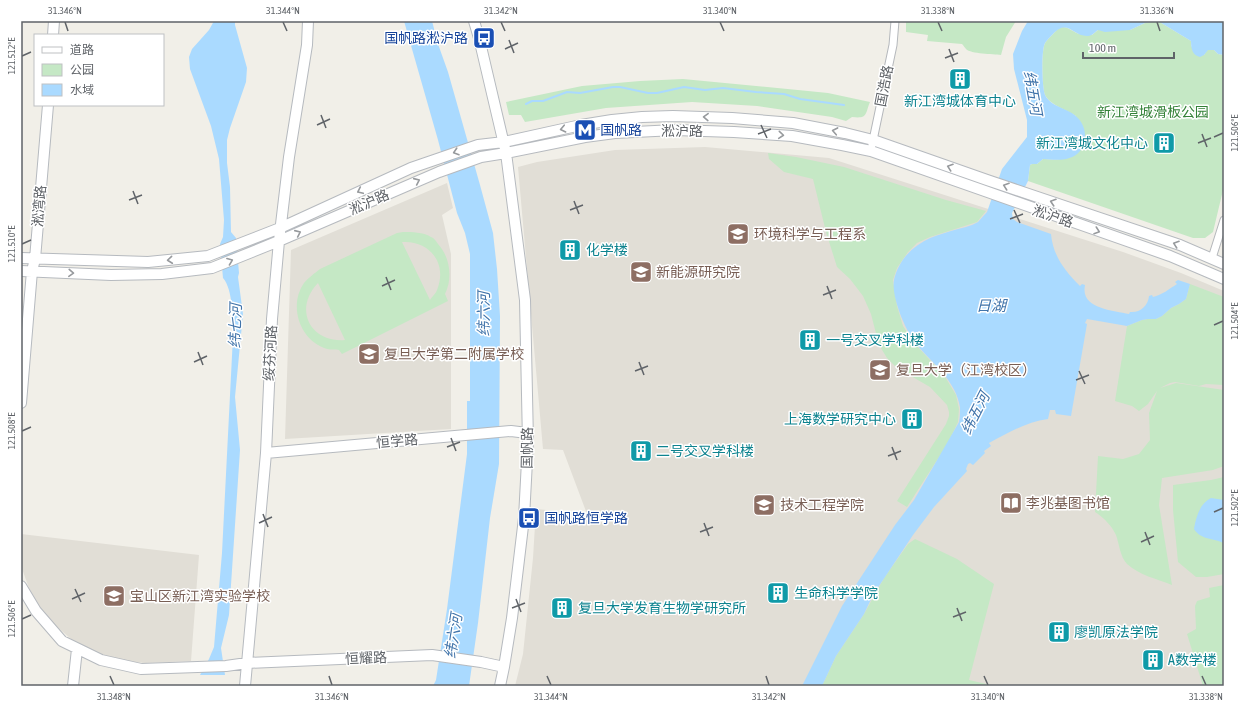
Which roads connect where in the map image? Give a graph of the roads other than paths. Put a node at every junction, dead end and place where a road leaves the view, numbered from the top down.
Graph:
1 (54, 21) edge
2 (308, 21) edge
3 (474, 21) edge
4 (895, 21) edge
5 (53, 34) edge
6 (48, 106) edge
7 (873, 140) junction
8 (504, 142) junction
9 (871, 152) junction
10 (506, 153) junction
11 (1224, 220) edge
12 (280, 228) junction
13 (279, 241) junction
14 (21, 258) edge
15 (1212, 258) junction
16 (35, 259) junction
17 (1224, 264) edge
18 (21, 271) edge
19 (32, 271) junction
20 (1207, 271) junction
21 (1224, 279) edge
22 (22, 388) edge
23 (21, 402) edge
24 (528, 433) junction
25 (266, 453) junction
26 (21, 586) edge
27 (77, 648) junction
28 (247, 663) junction
29 (504, 667) junction
30 (245, 684) edge
31 (73, 686) edge
32 (500, 686) edge

1 - 5 main road
2 - 12 main road, 绥芬河路
3 - 8 main road, 国帆路
4 - 7 street, 国浩路
6 - 16 main road, 淞湾路
7 -> 8 main road, 淞沪路
7 - 9 street, 国浩路
15 -> 7 main road, 淞沪路
8 - 10 main road, 国帆路
8 -> 12 main road, 淞沪路
10 -> 9 main road, 淞沪路
9 -> 20 main road, 淞沪路
13 -> 10 main road, 淞沪路
10 - 24 main road, 国帆路
11 - 15 street
12 - 13 main road, 绥芬河路
12 -> 16 main road, 淞沪路
19 -> 13 main road, 淞沪路
13 - 25 main road, 绥芬河路
14 - 16 main road, 淞沪路
15 - 17 main road, 淞沪路
15 - 20 main road
16 - 19 main road, 淞湾路
18 - 19 main road, 淞沪路
19 - 22 main road, 淞湾路
20 - 21 main road, 淞沪路
22 - 23 main road, 淞湾路
24 - 25 main road, 恒学路
24 - 29 main road, 国帆路
25 - 28 main road, 绥芬河路
26 - 27 main road
27 - 28 main road, 恒耀路
27 - 31 main road
28 - 29 main road, 恒耀路
28 - 30 main road, 绥芬河路
29 - 32 main road, 国帆路

